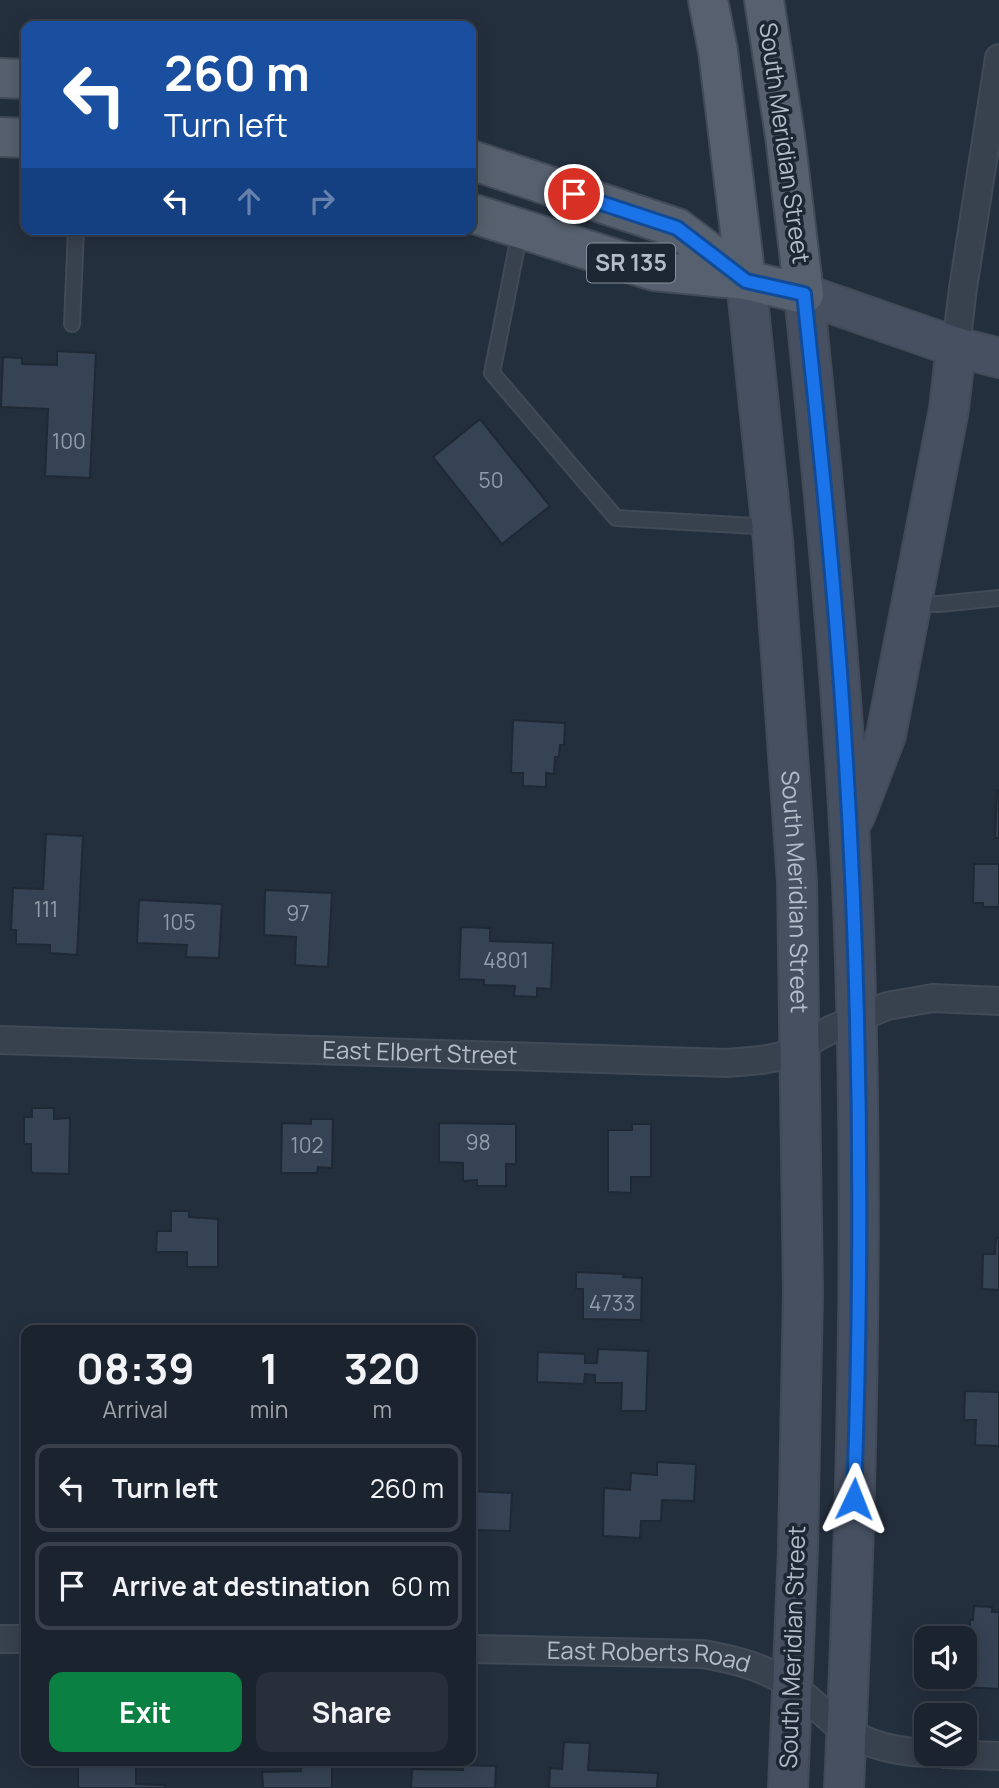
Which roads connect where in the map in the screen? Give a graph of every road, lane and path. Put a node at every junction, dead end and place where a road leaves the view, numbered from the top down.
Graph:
1 (708, 0) edge
2 (764, 0) edge
3 (999, 58) edge
4 (0, 78) edge
5 (21, 79) edge
6 (0, 137) edge
7 (21, 138) edge
8 (476, 162) edge
9 (476, 215) edge
10 (520, 228) junction
11 (76, 235) edge
12 (746, 281) junction
13 (804, 294) junction
14 (72, 324) dead end
15 (956, 347) junction
16 (999, 358) edge
17 (772, 527) junction
18 (999, 598) edge
19 (910, 604) junction
20 (849, 830) junction
21 (999, 1001) edge
22 (830, 1031) junction
23 (0, 1040) edge
24 (0, 1639) edge
25 (21, 1639) edge
26 (476, 1649) edge
27 (804, 1695) junction
28 (847, 1731) junction
29 (914, 1752) edge
30 (977, 1755) edge
31 (999, 1756) edge
32 (788, 1788) edge
33 (844, 1788) edge

1 - 12 main road, South Meridian Street
2 - 13 main road, South Meridian Street
3 - 15 street, South Meridian Street
4 - 5 main road
6 - 7 main road
8 - 12 main road, SR 135
9 - 10 main road, SR 135
10 - 12 main road, SR 135
10 - 17 lane
11 - 14 lane
12 - 13 main road, SR 135
12 - 17 main road, South Meridian Street
13 - 15 main road
13 - 20 main road, South Meridian Street
15 - 16 main road
15 - 19 main road, South Meridian Street
17 - 22 main road, South Meridian Street
18 - 19 lane
19 - 20 main road, South Meridian Street
20 - 22 main road, South Meridian Street
21 - 22 street, East Elbert Street
22 - 23 street, East Elbert Street
22 - 27 main road, South Meridian Street
22 - 28 main road, South Meridian Street
24 - 25 street
26 - 27 street, East Roberts Road
27 - 28 street, East Roberts Road
27 - 32 main road, South Meridian Street
28 - 29 street, East Roberts Road
28 - 33 main road, South Meridian Street
30 - 31 street

